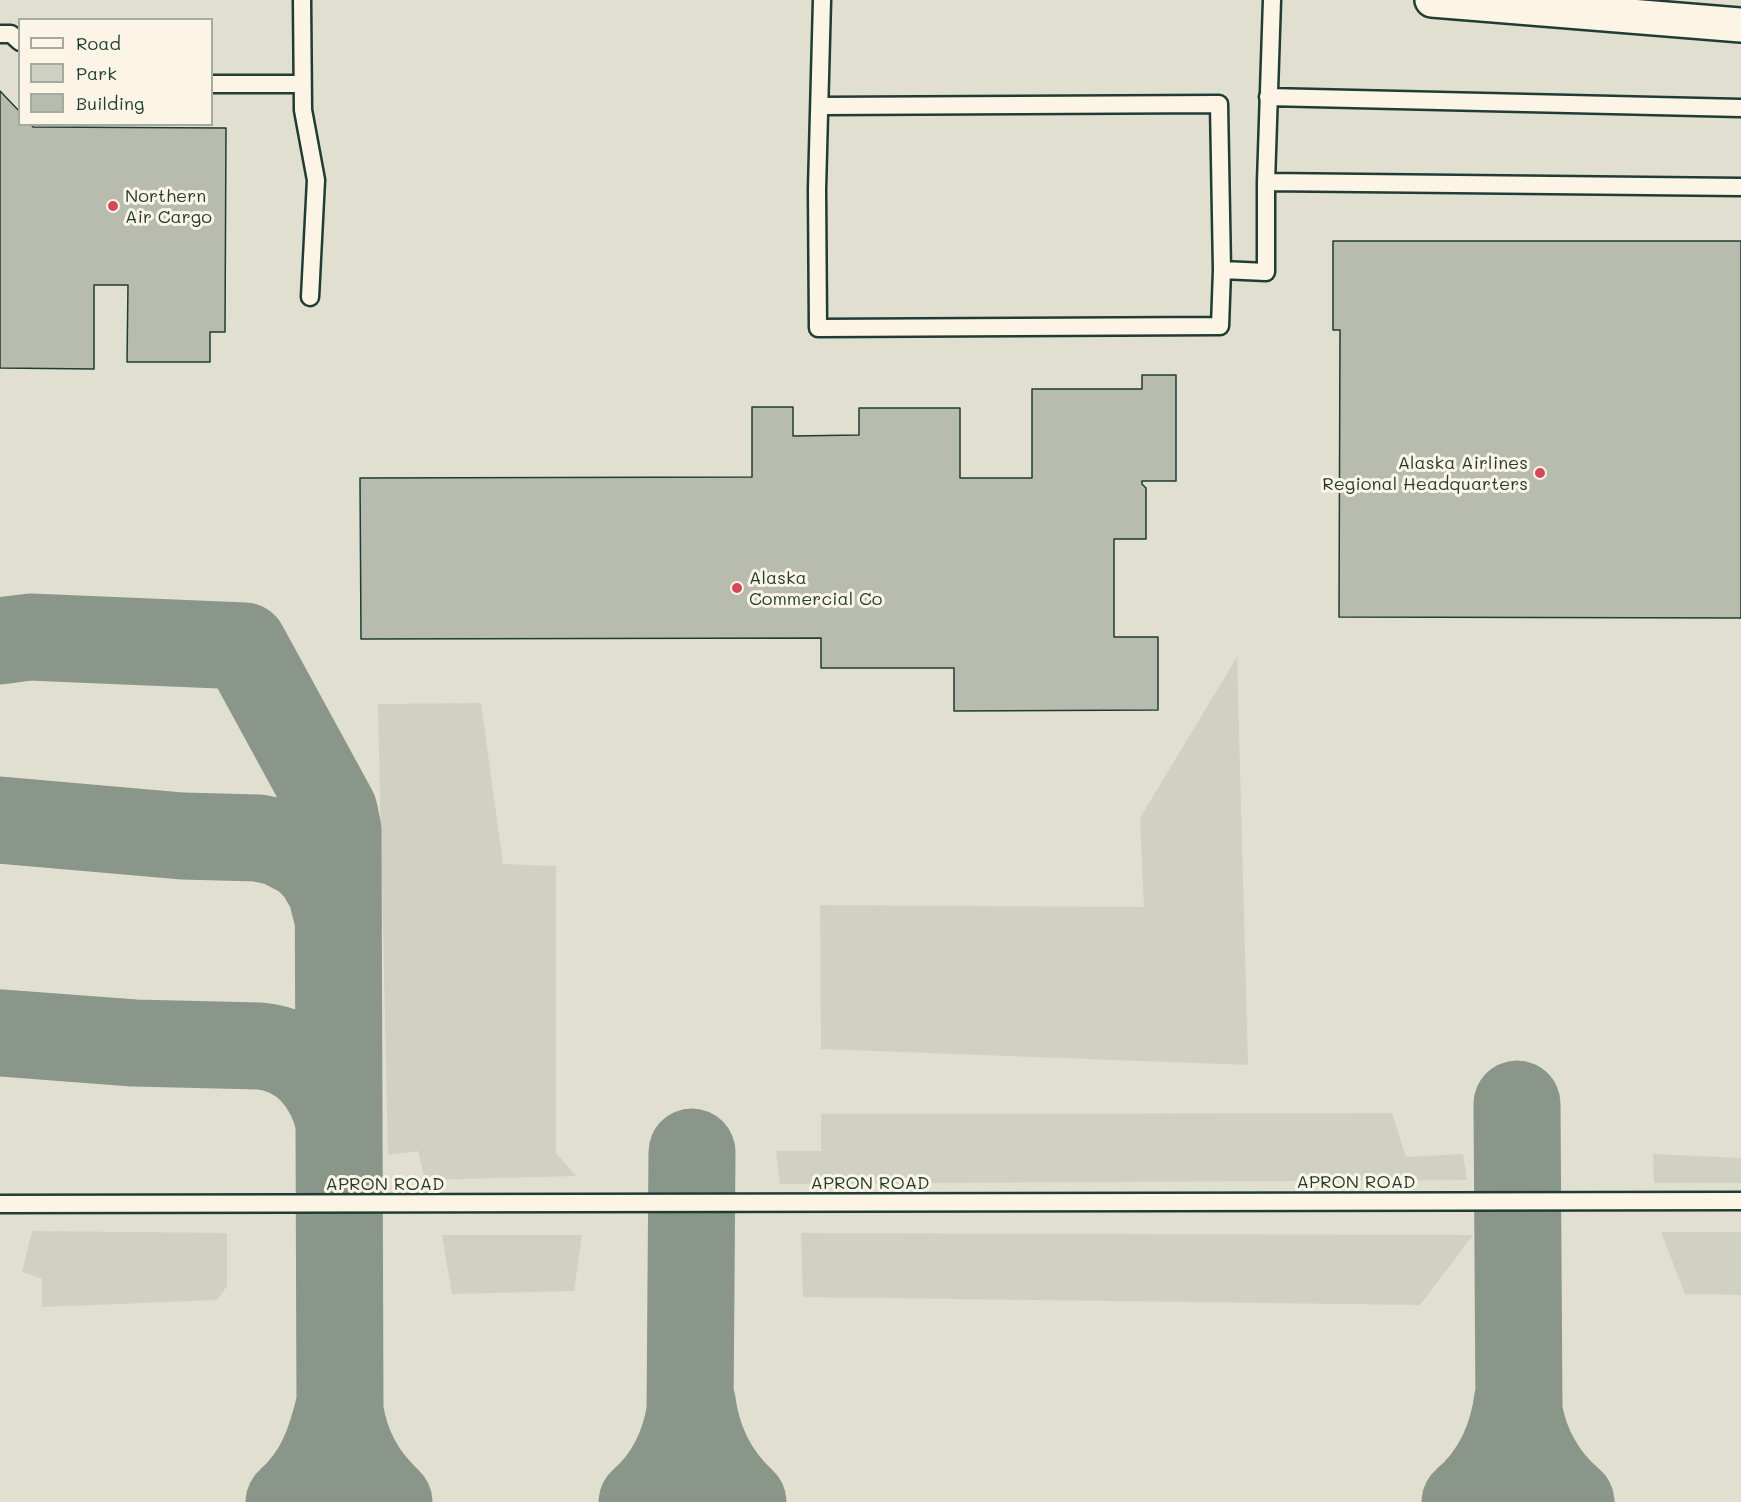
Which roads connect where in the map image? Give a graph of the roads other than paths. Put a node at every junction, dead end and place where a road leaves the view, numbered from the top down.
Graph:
1 (302, 0) edge
2 (822, 0) edge
3 (1272, 0) edge
4 (1432, 0) edge
5 (1741, 25) edge
6 (0, 34) edge
7 (18, 40) edge
8 (213, 84) edge
9 (302, 84) junction
10 (1268, 97) junction
11 (821, 106) junction
12 (1741, 108) edge
13 (1266, 182) junction
14 (1741, 187) edge
15 (1222, 270) junction
16 (310, 297) dead end
17 (1741, 1201) edge
18 (0, 1204) edge

1 - 9 lane
2 - 11 lane
3 - 10 lane
4 - 5 street
6 - 7 lane
8 - 9 lane
9 - 16 lane
10 - 12 lane
10 - 13 lane
11 - 15 lane
11 - 15 lane
13 - 14 lane
13 - 15 lane
17 - 18 lane, APRON ROAD

